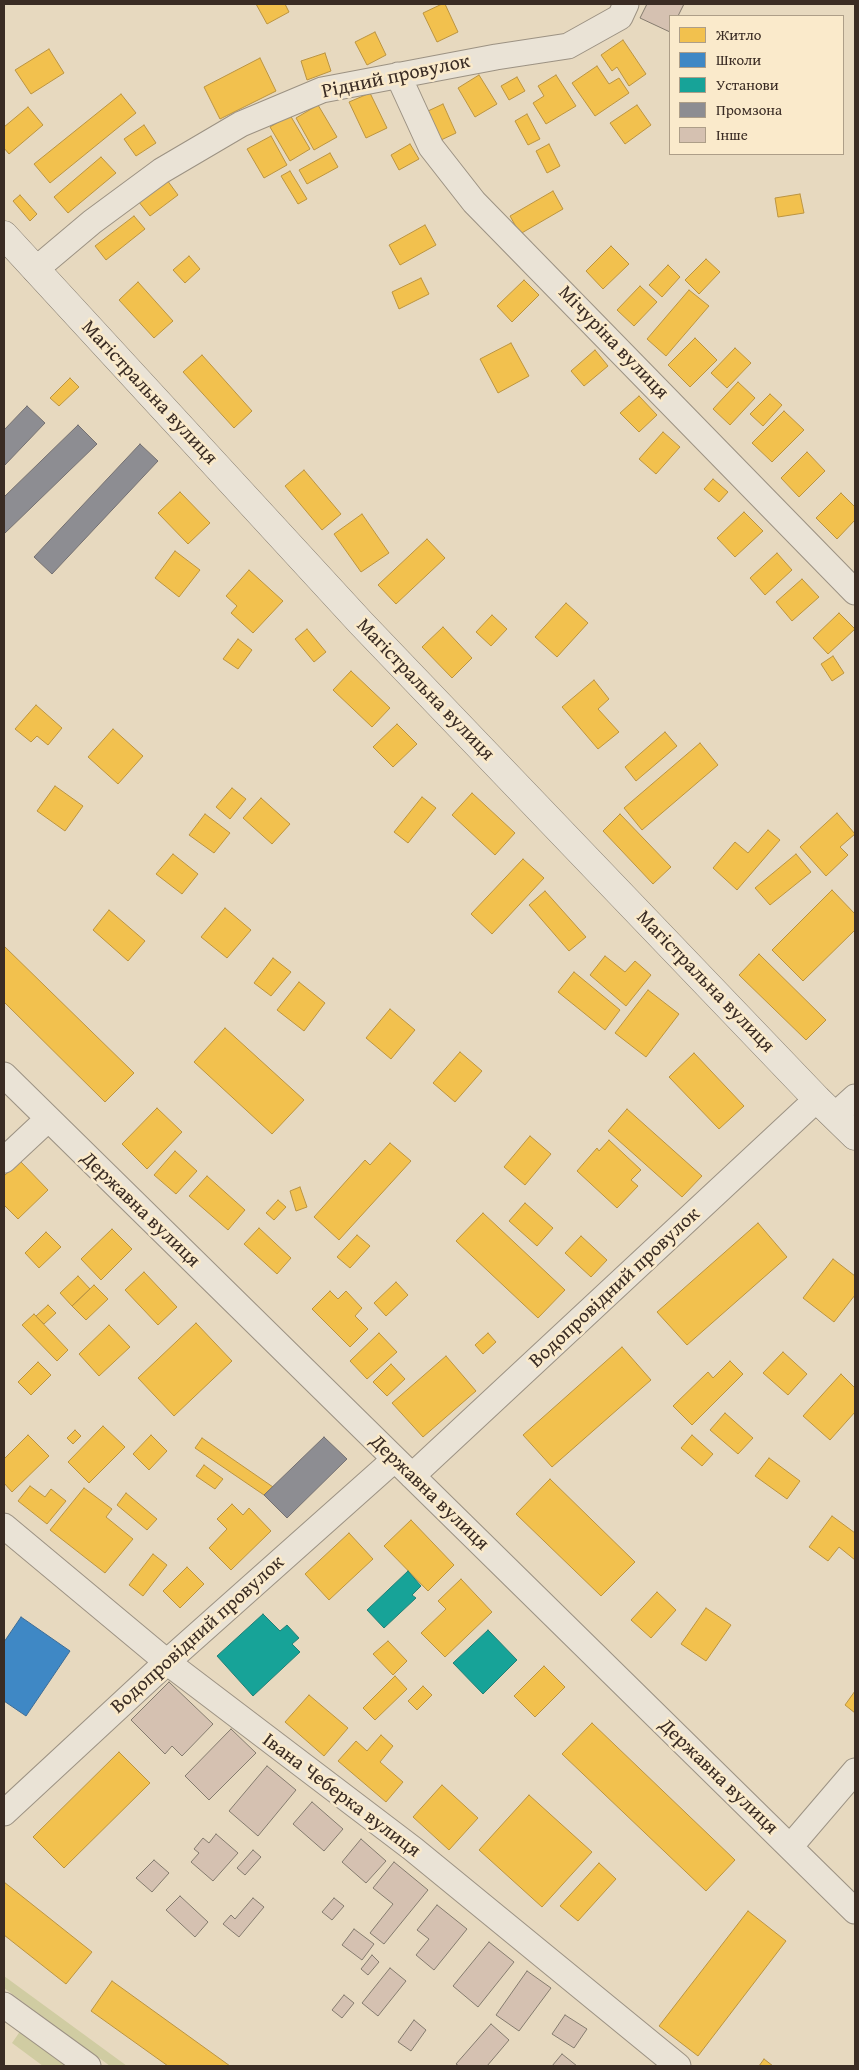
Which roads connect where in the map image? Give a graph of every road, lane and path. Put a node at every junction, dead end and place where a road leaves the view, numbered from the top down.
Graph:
1 (623, 10) edge
2 (398, 75) junction
3 (4, 235) edge
4 (35, 270) junction
5 (855, 592) edge
6 (4, 1075) edge
7 (855, 1097) edge
8 (826, 1108) junction
9 (48, 1119) junction
10 (855, 1136) edge
11 (4, 1160) edge
12 (403, 1468) junction
13 (4, 1526) edge
14 (166, 1662) junction
15 (855, 1771) edge
16 (4, 1813) edge
17 (790, 1847) junction
18 (855, 1911) edge
19 (4, 2005) edge
20 (88, 2066) edge
21 (678, 2066) edge

1 - 2 street, Рідний провулок
2 - 4 street, Рідний провулок
2 - 5 street, Мічуріна вулиця
3 - 4 main road, Магістральна вулиця
4 - 8 main road, Магістральна вулиця
6 - 9 street, Державна вулиця
7 - 8 street, Водопровідний провулок
8 - 10 main road, Магістральна вулиця
8 - 12 street, Водопровідний провулок
9 - 11 street
9 - 12 street, Державна вулиця
12 - 14 street, Водопровідний провулок
12 - 17 street, Державна вулиця
13 - 14 street, Івана Чеберка вулиця
14 - 16 street, Водопровідний провулок
14 - 21 street, Івана Чеберка вулиця
15 - 17 street
17 - 18 street, Державна вулиця
19 - 20 street

